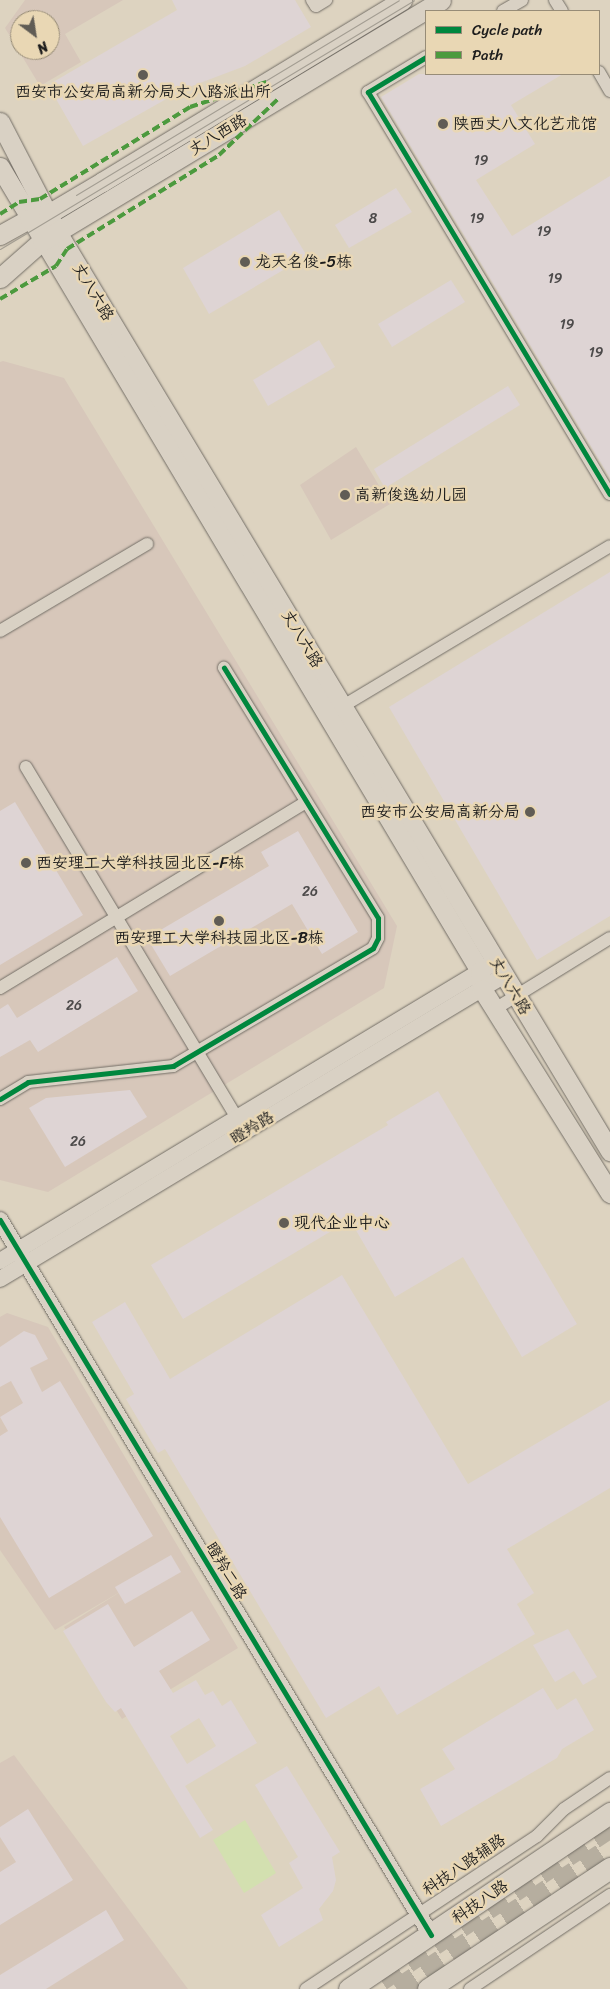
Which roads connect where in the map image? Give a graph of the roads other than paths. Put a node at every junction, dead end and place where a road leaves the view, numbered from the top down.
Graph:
1 (312, 0) edge
2 (326, 0) edge
3 (402, 0) edge
4 (441, 0) edge
5 (522, 0) edge
6 (505, 10) edge
7 (425, 58) edge
8 (600, 74) edge
9 (610, 91) edge
10 (0, 122) edge
11 (0, 167) edge
12 (48, 214) junction
13 (29, 219) junction
14 (0, 234) edge
15 (49, 236) junction
16 (0, 278) edge
17 (610, 494) edge
18 (147, 544) dead end
19 (610, 546) edge
20 (0, 631) edge
21 (224, 668) dead end
22 (343, 706) junction
23 (26, 767) dead end
24 (306, 802) junction
25 (116, 917) junction
26 (610, 938) edge
27 (490, 975) junction
28 (0, 988) edge
29 (515, 996) junction
30 (495, 1009) junction
31 (198, 1054) junction
32 (0, 1099) edge
33 (237, 1118) junction
34 (610, 1151) edge
35 (610, 1194) edge
36 (0, 1220) edge
37 (22, 1257) junction
38 (0, 1261) edge
39 (0, 1280) edge
40 (610, 1778) edge
41 (610, 1813) edge
42 (610, 1868) edge
43 (610, 1895) edge
44 (419, 1915) junction
45 (431, 1935) junction
46 (306, 1989) edge
47 (349, 1989) edge
48 (428, 1989) edge
49 (470, 1989) edge

1 - 2 street
3 - 12 main road, 丈八西路
4 - 15 main road, 丈八西路
5 - 6 street
7 - 17 street
8 - 9 street
10 - 12 main road, 丈八六路
11 - 13 main road, 丈八六路
12 - 13 main road, 丈八西路
12 - 15 main road, 丈八六路
13 - 14 main road, 丈八西路
13 - 15 main road, 丈八六路
15 - 16 main road, 丈八西路
15 - 22 main road, 丈八六路
15 - 27 main road, 丈八六路
18 - 20 street
19 - 22 street
21 - 24 street
22 - 27 main road, 丈八六路
23 - 25 street
24 - 25 street
24 - 31 street
25 - 28 street
25 - 31 street
26 - 29 street
27 - 29 main road, 丈八六路
27 - 30 main road, 丈八六路
27 - 33 street, 瞪羚路
27 - 37 street, 瞪羚路
29 - 30 street
29 - 34 main road, 丈八六路
30 - 35 main road, 丈八六路
31 - 32 street
31 - 33 street
33 - 37 street, 瞪羚路
36 - 37 street, 瞪羚二路
37 - 38 street, 瞪羚路
37 - 39 street, 瞪羚路
37 - 44 street, 瞪羚二路
40 - 44 street, 科技八路辅路
41 - 45 main road, 科技八路
42 - 48 main road
43 - 49 street
44 - 45 street, 瞪羚二路
44 - 46 street, 科技八路辅路
45 - 47 main road, 科技八路

